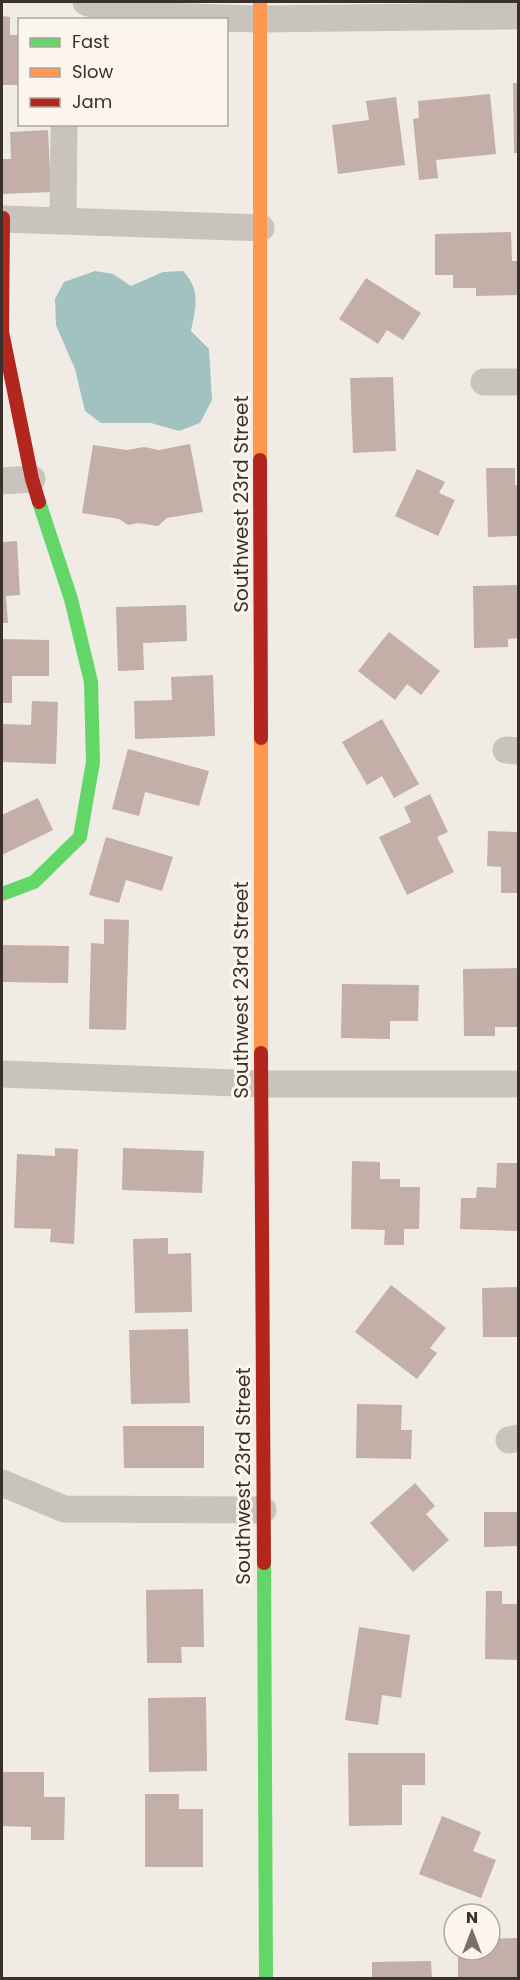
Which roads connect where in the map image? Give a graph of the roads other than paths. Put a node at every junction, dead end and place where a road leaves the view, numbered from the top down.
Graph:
1 (86, 2) edge
2 (260, 10) edge
3 (519, 16) edge
4 (64, 126) edge
5 (2, 218) edge
6 (63, 219) junction
7 (261, 228) junction
8 (484, 382) dead end
9 (519, 382) edge
10 (32, 479) junction
11 (2, 481) edge
12 (2, 894) edge
13 (2, 1074) edge
14 (261, 1084) junction
15 (519, 1084) edge
16 (2, 1483) edge
17 (263, 1510) junction
18 (266, 1978) edge

1 - 2 street
2 - 3 street
2 - 7 street, Southwest 23rd Street
4 - 6 street
5 - 6 street
5 - 10 street
6 - 7 street
7 - 14 street, Southwest 23rd Street
8 - 9 street
10 - 11 street
10 - 12 street
13 - 14 street
14 - 15 street
14 - 17 street, Southwest 23rd Street
16 - 17 street
17 - 18 street, Southwest 23rd Street

